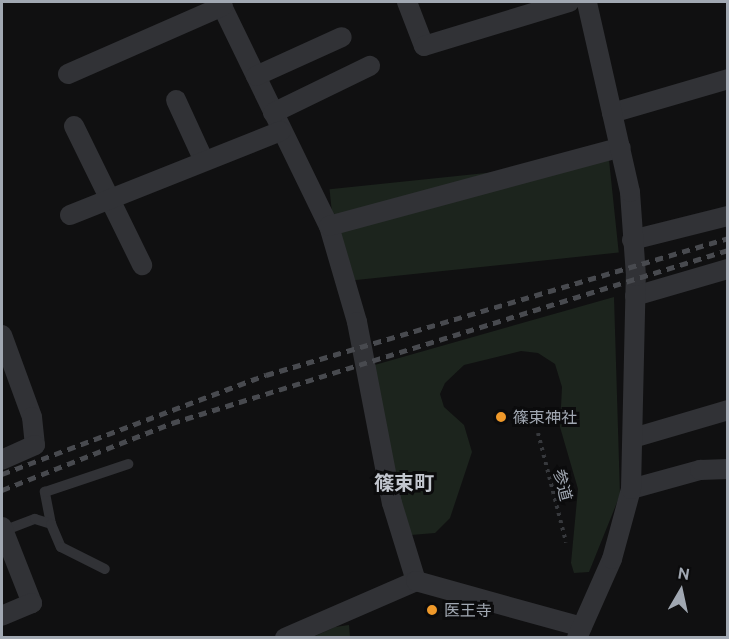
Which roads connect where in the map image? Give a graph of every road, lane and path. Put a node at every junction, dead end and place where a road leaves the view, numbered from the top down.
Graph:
1 (407, 2) edge
2 (569, 2) edge
3 (587, 2) edge
4 (221, 4) edge
5 (342, 37) dead end
6 (370, 66) dead end
7 (68, 74) dead end
8 (256, 76) junction
9 (728, 80) edge
10 (176, 100) dead end
11 (612, 113) junction
12 (277, 122) junction
13 (74, 126) dead end
14 (621, 147) junction
15 (204, 161) junction
16 (110, 199) junction
17 (70, 215) dead end
18 (728, 216) edge
19 (328, 226) junction
20 (632, 240) junction
21 (142, 265) dead end
22 (728, 269) edge
23 (635, 296) junction
24 (2, 335) edge
25 (728, 410) edge
26 (538, 433) dead end
27 (633, 438) junction
28 (2, 460) edge
29 (128, 464) dead end
30 (728, 470) edge
31 (631, 489) junction
32 (51, 524) junction
33 (2, 529) edge
34 (566, 542) dead end
35 (105, 569) dead end
36 (416, 581) junction
37 (2, 616) edge
38 (580, 632) edge
39 (285, 638) edge

1 - 2 street
3 - 11 street
4 - 7 street
4 - 8 street
5 - 8 street
6 - 12 street
8 - 12 street
9 - 11 street
10 - 15 street
11 - 14 street
12 - 15 street
12 - 19 street
13 - 16 street
14 - 19 street
14 - 20 street
15 - 16 street
16 - 17 street
16 - 21 street
18 - 20 street
19 - 36 street
20 - 23 street
22 - 23 street
23 - 27 street
24 - 28 street
25 - 27 street
26 - 34 path, 参道
27 - 31 street
29 - 32 lane
30 - 31 street
31 - 38 street
32 - 33 lane
32 - 35 lane
33 - 37 street
36 - 38 street
36 - 39 street

